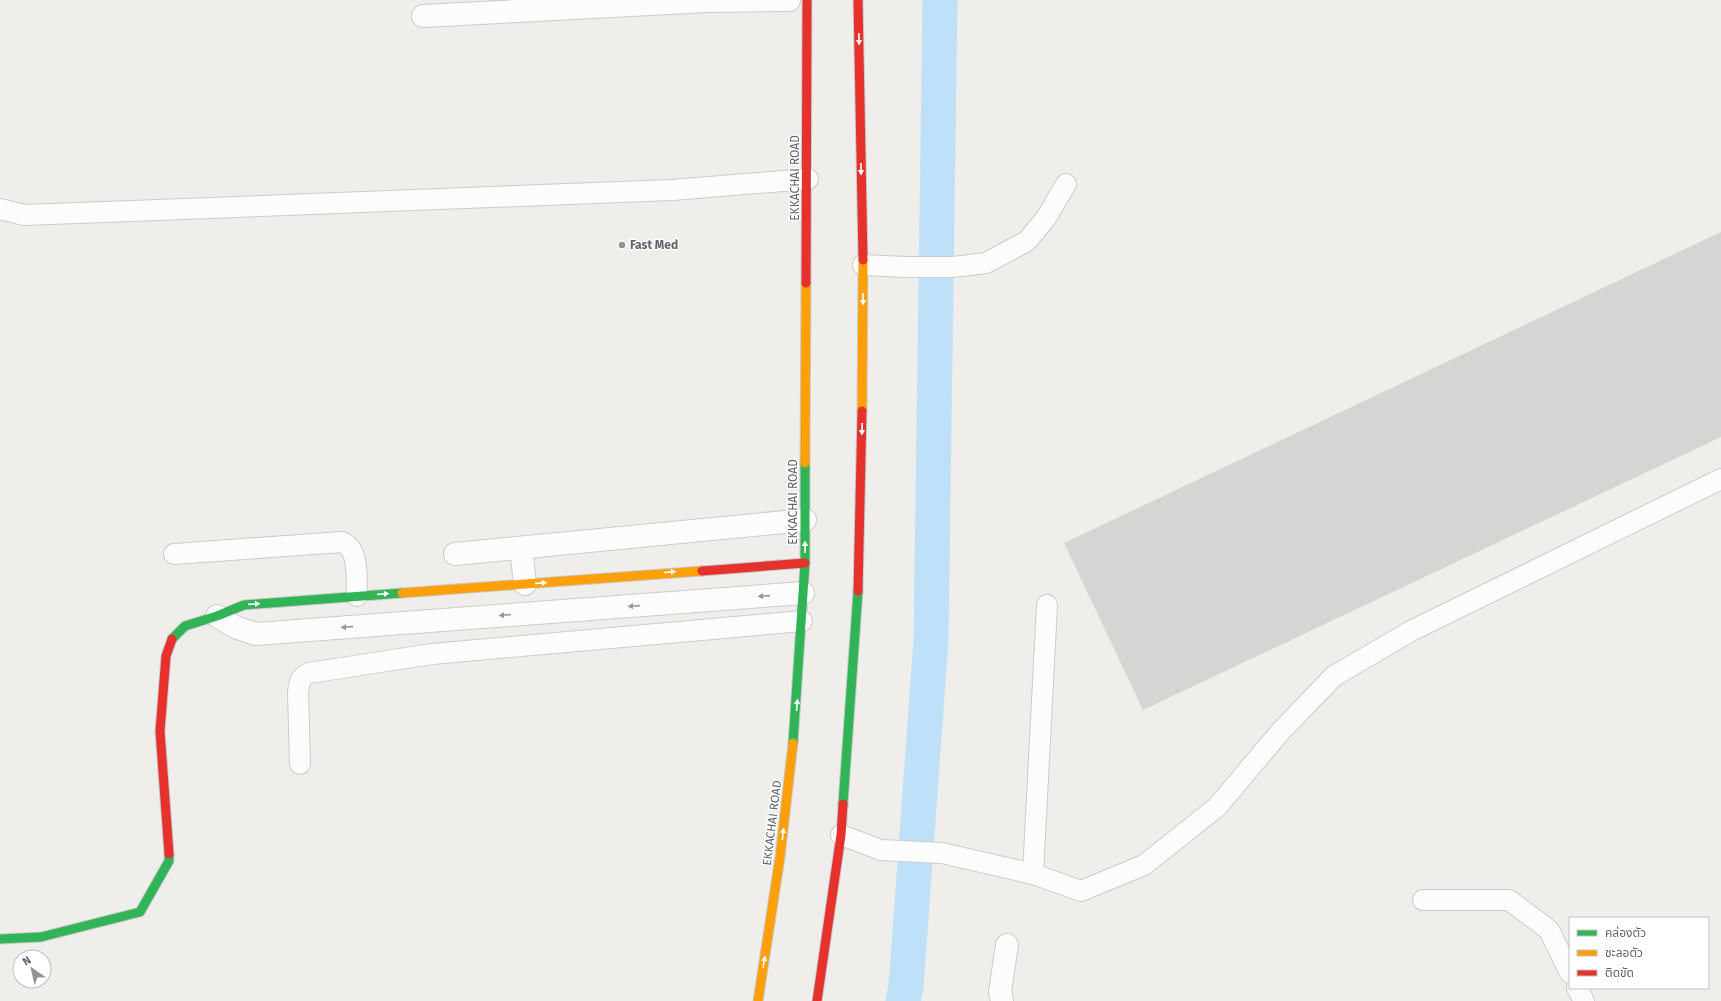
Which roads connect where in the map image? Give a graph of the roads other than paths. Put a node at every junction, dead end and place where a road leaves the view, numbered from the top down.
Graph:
1 (789, 0) edge
2 (807, 0) edge
3 (858, 0) edge
4 (423, 16) dead end
5 (808, 179) junction
6 (1066, 184) dead end
7 (0, 209) edge
8 (863, 265) junction
9 (1721, 479) edge
10 (805, 520) junction
11 (521, 548) junction
12 (174, 554) dead end
13 (454, 554) dead end
14 (805, 563) junction
15 (525, 584) junction
16 (803, 593) junction
17 (357, 596) junction
18 (1047, 605) dead end
19 (217, 616) junction
20 (802, 621) junction
21 (300, 764) dead end
22 (841, 835) junction
23 (1033, 874) junction
24 (1423, 900) dead end
25 (0, 939) edge
26 (1007, 945) dead end
27 (1569, 971) edge
28 (1578, 989) edge
29 (758, 1001) edge
30 (817, 1001) edge
31 (1002, 1001) edge
32 (1584, 1001) edge

1 - 4 street
2 - 5 main road, EKKACHAI ROAD
3 -> 8 main road
5 - 7 lane
5 - 10 main road, EKKACHAI ROAD
6 - 8 lane
8 -> 22 main road
9 - 23 lane
10 - 11 street
14 -> 10 main road, EKKACHAI ROAD
11 - 13 street
11 - 15 street
12 - 17 lane
15 -> 14 main road
14 - 16 main road, EKKACHAI ROAD
17 -> 15 main road
16 -> 19 street
16 - 20 main road, EKKACHAI ROAD
19 -> 17 main road
18 - 23 lane
19 - 25 main road
20 - 21 lane
29 -> 20 main road, EKKACHAI ROAD
22 - 23 lane
22 - 30 main road
24 - 27 lane
26 - 31 street
28 - 32 lane

